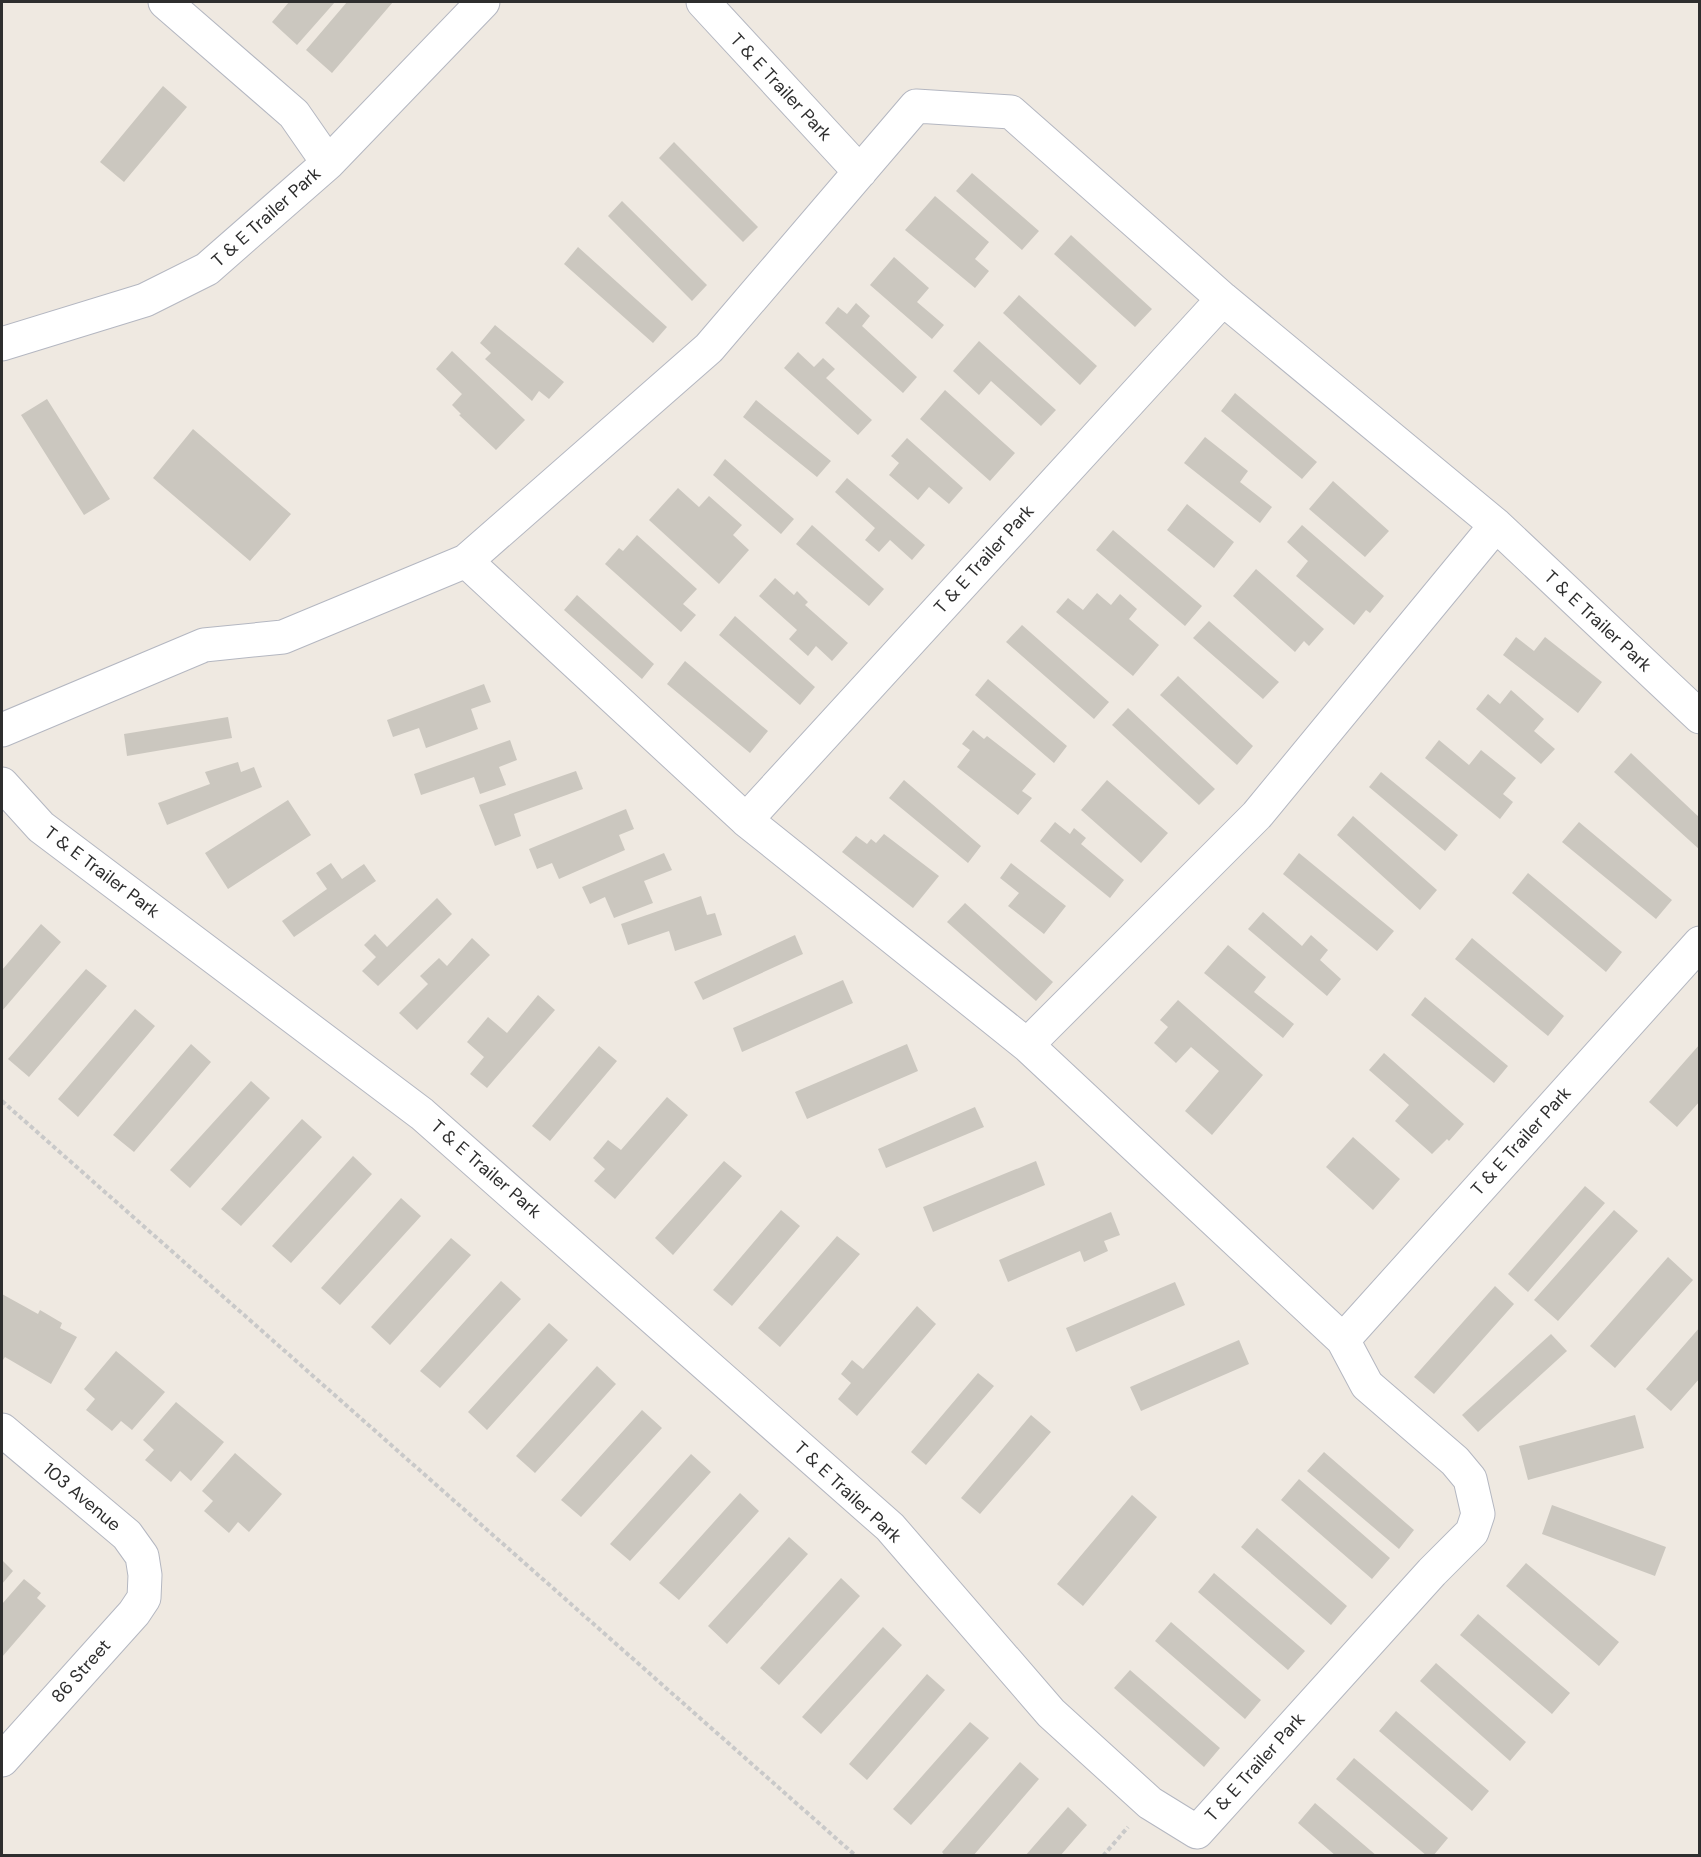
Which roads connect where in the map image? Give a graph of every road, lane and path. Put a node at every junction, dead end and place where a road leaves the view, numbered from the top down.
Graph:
1 (165, 2) edge
2 (483, 2) edge
3 (703, 2) edge
4 (328, 163) junction
5 (860, 172) junction
6 (1223, 299) junction
7 (2, 344) edge
8 (1496, 525) junction
9 (466, 561) junction
10 (1700, 717) edge
11 (2, 730) edge
12 (2, 784) edge
13 (746, 820) junction
14 (1700, 943) edge
15 (1027, 1045) junction
16 (2, 1101) edge
17 (1343, 1340) junction
18 (2, 1430) edge
19 (145, 1575) joint
20 (2, 1760) edge
21 (856, 1856) edge

1 - 4 street, T & E Trailer Park
2 - 4 street, T & E Trailer Park
3 - 5 street, T & E Trailer Park
4 - 7 street, T & E Trailer Park
5 - 6 street, T & E Trailer Park
5 - 9 street, T & E Trailer Park
6 - 8 street, T & E Trailer Park
6 - 13 street, T & E Trailer Park
8 - 10 street, T & E Trailer Park
8 - 15 street
9 - 11 street, T & E Trailer Park
9 - 13 street, T & E Trailer Park
12 - 17 street, T & E Trailer Park
13 - 15 street, T & E Trailer Park
14 - 17 street, T & E Trailer Park
15 - 17 street, T & E Trailer Park
16 - 21 path
18 - 19 street, 103 Avenue
19 - 20 street, 86 Street

